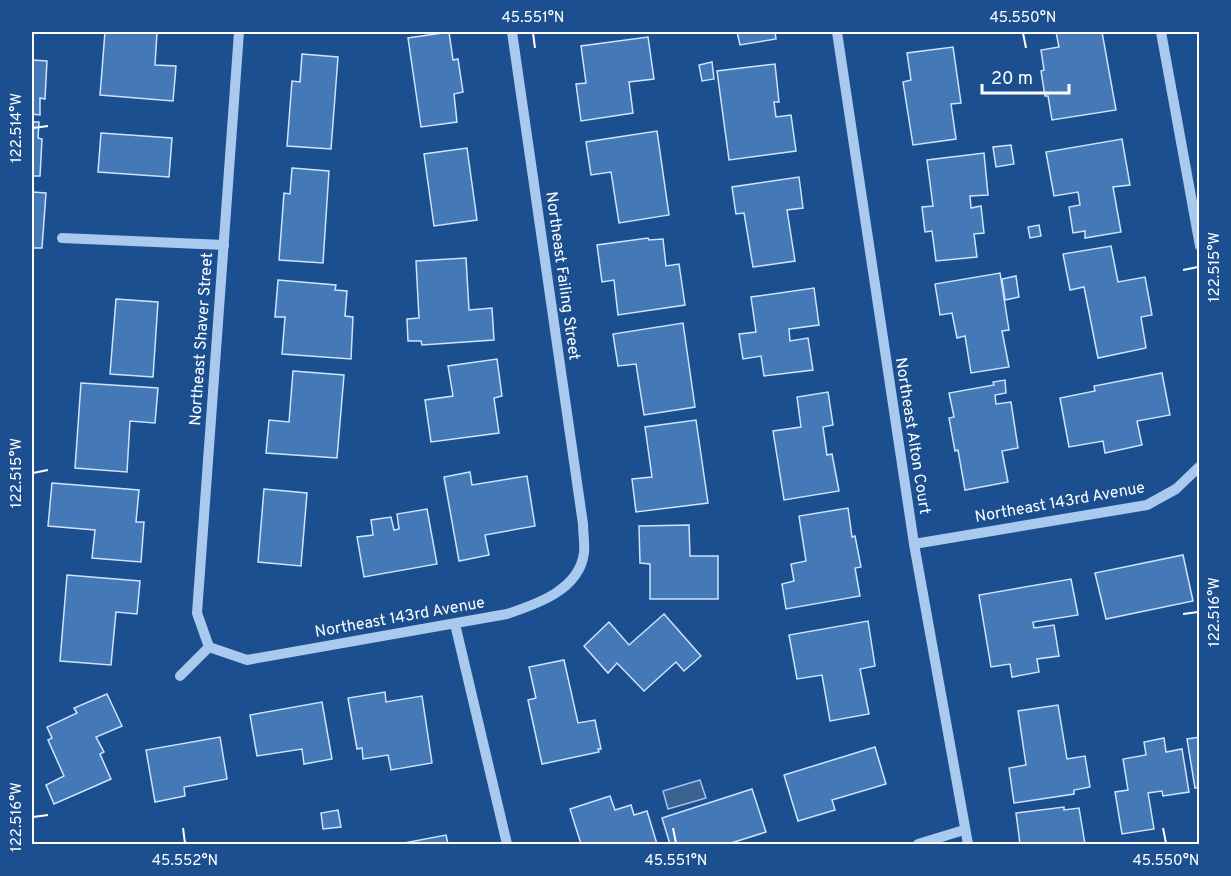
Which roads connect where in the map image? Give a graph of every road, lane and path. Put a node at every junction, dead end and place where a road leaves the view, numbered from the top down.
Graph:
1 (239, 32) edge
2 (512, 32) edge
3 (837, 32) edge
4 (1161, 32) edge
5 (63, 238) dead end
6 (225, 245) junction
7 (1200, 246) edge
8 (1199, 466) edge
9 (583, 524) joint
10 (914, 544) junction
11 (455, 624) junction
12 (209, 647) junction
13 (180, 676) dead end
14 (964, 830) junction
15 (507, 844) edge
16 (918, 844) edge
17 (968, 844) edge

1 - 6 street, Northeast Shaver Street
2 - 9 street, Northeast Failing Street
3 - 10 street, Northeast Alton Court
4 - 7 street
5 - 6 street
6 - 12 street, Northeast Shaver Street
8 - 10 street, Northeast 143rd Avenue
9 - 11 street, Northeast 143rd Avenue
10 - 14 street, Northeast Alton Court
11 - 12 street, Northeast 143rd Avenue
11 - 15 street
12 - 13 street
14 - 16 street
14 - 17 street, Northeast Alton Court

